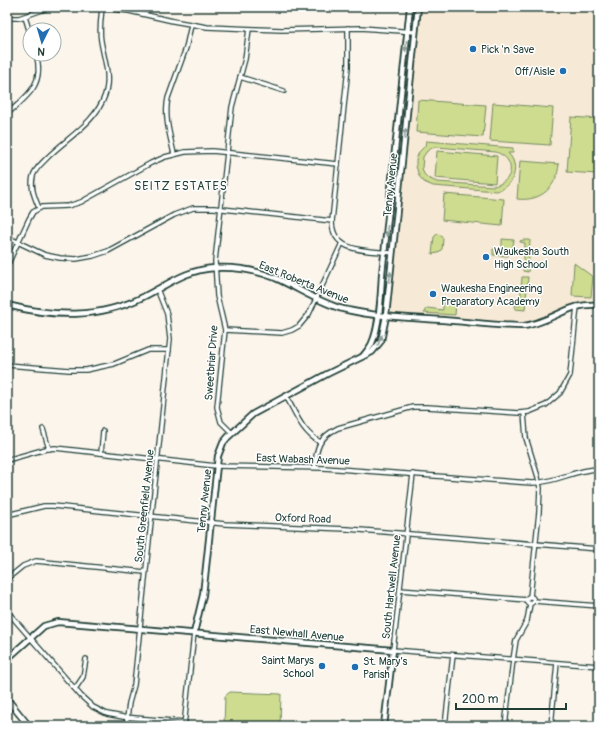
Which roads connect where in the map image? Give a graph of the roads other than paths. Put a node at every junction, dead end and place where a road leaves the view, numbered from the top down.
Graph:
1 (51, 7) edge
2 (95, 7) edge
3 (102, 8) edge
4 (410, 8) edge
5 (418, 8) edge
6 (25, 17) junction
7 (7, 18) edge
8 (27, 22) edge
9 (191, 25) junction
10 (348, 28) junction
11 (248, 29) junction
12 (407, 31) junction
13 (416, 32) junction
14 (38, 62) edge
15 (240, 77) junction
16 (284, 91) dead end
17 (7, 114) edge
18 (227, 152) junction
19 (174, 154) junction
20 (338, 164) junction
21 (40, 208) junction
22 (221, 208) junction
23 (332, 221) junction
24 (7, 238) edge
25 (18, 242) junction
26 (342, 243) junction
27 (385, 252) junction
28 (392, 253) junction
29 (7, 266) edge
30 (215, 268) junction
31 (157, 289) junction
32 (316, 298) junction
33 (599, 304) edge
34 (7, 305) edge
35 (577, 306) junction
36 (378, 315) junction
37 (386, 316) junction
38 (225, 330) junction
39 (169, 350) junction
40 (363, 356) junction
41 (7, 365) edge
42 (286, 396) junction
43 (524, 413) junction
44 (43, 429) dead end
45 (103, 431) dead end
46 (232, 433) junction
47 (320, 442) junction
48 (49, 449) junction
49 (101, 453) junction
50 (158, 459) junction
51 (7, 460) edge
52 (216, 466) junction
53 (315, 467) junction
54 (599, 469) edge
55 (412, 474) junction
56 (539, 483) junction
57 (7, 515) edge
58 (152, 516) junction
59 (210, 522) junction
60 (406, 534) junction
61 (536, 544) junction
62 (599, 549) edge
63 (146, 572) junction
64 (7, 579) edge
65 (400, 590) junction
66 (530, 597) junction
67 (527, 600) junction
68 (534, 601) junction
69 (530, 604) junction
70 (599, 606) edge
71 (7, 611) edge
72 (140, 629) junction
73 (194, 633) junction
74 (30, 638) junction
75 (393, 650) junction
76 (452, 655) junction
77 (7, 659) edge
78 (86, 659) dead end
79 (512, 660) junction
80 (557, 663) junction
81 (599, 666) edge
82 (75, 689) junction
83 (7, 699) edge
84 (127, 718) junction
85 (184, 724) edge
86 (29, 726) edge
87 (126, 726) edge
88 (384, 726) edge
89 (445, 726) edge
90 (505, 726) edge
91 (551, 726) edge

1 - 6 street
2 - 3 street
3 - 9 street
3 - 21 street
4 - 5 street
4 - 12 street, Tenny Avenue
5 - 13 street, Tenny Avenue
6 - 7 street
6 - 8 street
9 - 11 street
9 - 19 street
10 - 11 street
10 - 12 street
10 - 20 street
11 - 15 street, Sweetbriar Drive
12 - 13 street
12 -> 27 street, Tenny Avenue
28 -> 13 street, Tenny Avenue
14 - 17 street
15 - 16 street
15 - 18 street, Sweetbriar Drive
18 - 19 street
18 - 20 street
18 - 22 street, Sweetbriar Drive
19 - 21 street
20 - 23 street
21 - 25 street
22 - 23 street
22 - 25 street
22 - 30 street, Sweetbriar Drive
23 - 26 street
24 - 25 street
25 - 29 street
26 - 27 street
26 - 32 street
27 - 28 street
27 - 36 street, Tenny Avenue
37 -> 28 street, Tenny Avenue
30 - 31 street, East Roberta Avenue
30 - 32 street, East Roberta Avenue
30 - 38 street, Sweetbriar Drive
31 - 34 street, East Roberta Avenue
31 - 39 street, South Greenfield Avenue
32 - 36 street, East Roberta Avenue
32 - 38 street
33 - 35 street, East Roberta Avenue
35 - 37 street, East Roberta Avenue
35 - 43 street
36 - 37 street, East Roberta Avenue
36 - 40 street, Tenny Avenue
40 -> 37 street, Tenny Avenue
38 - 46 street, Sweetbriar Drive
39 - 41 street
39 - 50 street, South Greenfield Avenue
40 - 42 street, Tenny Avenue
42 - 46 street, Tenny Avenue
42 - 47 street
43 - 47 street
43 - 56 street
44 - 48 street
45 - 49 street
46 - 52 street, Tenny Avenue
47 - 53 street
48 - 49 street, East Wabash Avenue
48 - 51 street, East Wabash Avenue
49 - 50 street, East Wabash Avenue
50 - 52 street, East Wabash Avenue
50 - 58 street, South Greenfield Avenue
52 - 53 street, East Wabash Avenue
52 - 59 street, Tenny Avenue
53 - 55 street, East Wabash Avenue
54 - 56 street, East Wabash Avenue
55 - 56 street, East Wabash Avenue
55 - 60 street, South Hartwell Avenue
56 - 61 street
57 - 58 street, Oxford Road
58 - 59 street, Oxford Road
58 - 63 street, South Greenfield Avenue
59 - 60 street, Oxford Road
59 - 73 street, Tenny Avenue
60 - 61 street, Oxford Road
60 - 65 street, South Hartwell Avenue
61 - 62 street, Oxford Road
61 - 66 street
63 - 64 street
63 - 72 street, South Greenfield Avenue
65 - 67 street
65 - 75 street, South Hartwell Avenue
66 - 67 street
66 - 68 street
67 - 69 street
68 - 69 street
68 - 70 street
69 - 79 street
71 - 74 street
72 - 73 street, East Newhall Avenue
72 - 74 street, East Newhall Avenue
72 - 84 street, South Greenfield Avenue
73 - 75 street, East Newhall Avenue
73 - 85 street, Tenny Avenue
74 - 77 street, East Newhall Avenue
74 - 82 street
75 - 76 street, East Newhall Avenue
75 - 88 street, South Hartwell Avenue
76 - 79 street, East Newhall Avenue
76 - 89 street
78 - 82 street
79 - 80 street, East Newhall Avenue
79 - 90 street
80 - 81 street, East Newhall Avenue
80 - 91 street
82 - 84 street
83 - 86 main road
84 - 85 street
84 - 87 street, South Greenfield Avenue

